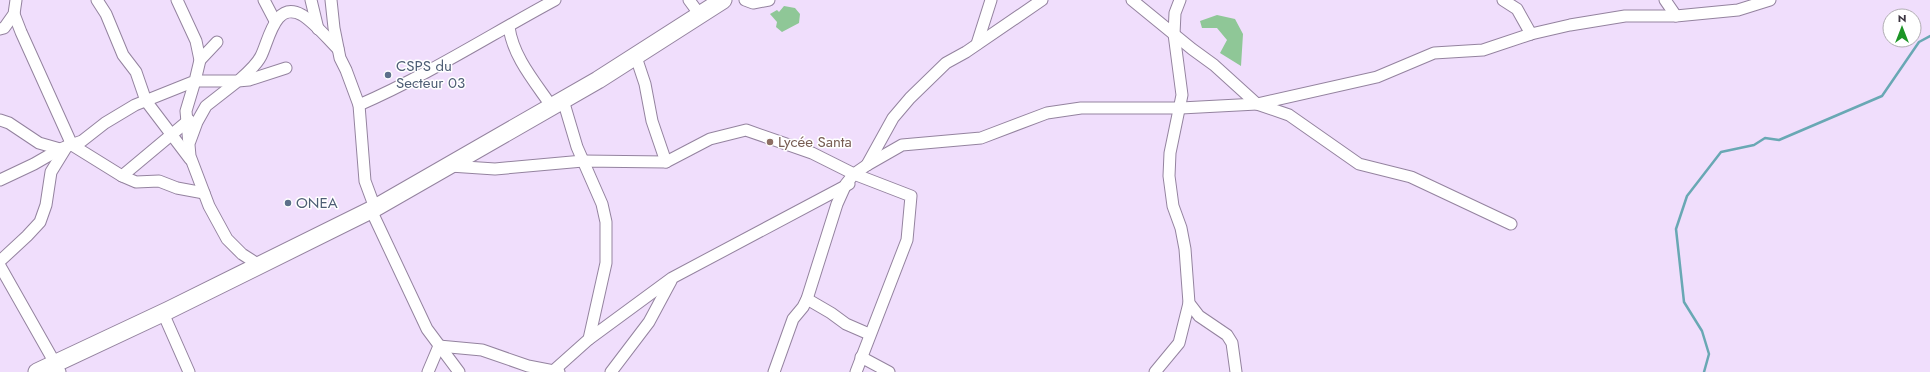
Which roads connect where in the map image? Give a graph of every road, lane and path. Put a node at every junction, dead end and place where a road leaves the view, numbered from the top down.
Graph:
1 (16, 0) edge
2 (97, 0) edge
3 (177, 0) edge
4 (264, 0) edge
5 (311, 0) edge
6 (331, 0) edge
7 (556, 0) edge
8 (689, 0) edge
9 (723, 0) edge
10 (745, 0) edge
11 (769, 0) edge
12 (992, 0) edge
13 (1042, 0) edge
14 (1132, 0) edge
15 (1180, 0) edge
16 (1503, 0) edge
17 (1665, 0) edge
18 (1770, 0) edge
19 (14, 14) junction
20 (700, 15) junction
21 (1676, 16) junction
22 (275, 21) junction
23 (509, 28) junction
24 (0, 29) edge
25 (318, 29) junction
26 (1174, 34) junction
27 (1531, 34) junction
28 (217, 42) dead end
29 (977, 44) junction
30 (338, 50) junction
31 (636, 56) junction
32 (200, 60) junction
33 (286, 68) dead end
34 (195, 81) junction
35 (238, 81) junction
36 (157, 97) junction
37 (146, 101) junction
38 (558, 103) junction
39 (359, 104) junction
40 (1257, 104) junction
41 (206, 106) junction
42 (1181, 108) junction
43 (154, 113) junction
44 (0, 120) edge
45 (186, 123) junction
46 (171, 136) junction
47 (66, 146) junction
48 (188, 146) junction
49 (191, 161) junction
50 (583, 161) junction
51 (666, 162) junction
52 (867, 165) junction
53 (449, 166) junction
54 (854, 174) junction
55 (122, 176) junction
56 (0, 180) edge
57 (875, 182) junction
58 (846, 184) junction
59 (204, 193) junction
60 (373, 209) junction
61 (1510, 224) dead end
62 (0, 260) edge
63 (0, 266) edge
64 (259, 266) junction
65 (672, 278) junction
66 (807, 298) junction
67 (1189, 303) junction
68 (163, 313) junction
69 (869, 334) junction
70 (589, 339) junction
71 (439, 346) junction
72 (861, 357) junction
73 (58, 368) edge
74 (37, 372) edge
75 (189, 372) edge
76 (428, 372) edge
77 (459, 372) edge
78 (555, 372) edge
79 (611, 372) edge
80 (774, 372) edge
81 (856, 372) edge
82 (889, 372) edge
83 (1155, 372) edge
84 (1236, 372) edge

1 - 19 street
2 - 37 street
3 - 32 street
4 - 22 street
5 - 25 street
6 - 30 street
7 - 23 street
8 - 20 street
9 - 20 highway
10 - 11 street
12 - 29 street
13 - 29 street
14 - 26 street
15 - 26 street
16 - 27 street
17 - 21 street
18 - 21 street
19 - 24 street
19 - 47 street
20 - 31 highway
21 - 27 street
22 - 25 street
22 - 35 street
23 - 38 street
23 - 39 street
25 - 30 street
26 - 40 street
26 - 42 street
27 - 40 street
28 - 32 street
29 - 52 street
30 - 39 street
31 - 38 highway
31 - 51 street
32 - 34 street
33 - 35 street
34 - 35 street
34 - 36 street
34 - 45 street
35 - 41 street
36 - 37 street
36 - 43 street
37 - 43 street
37 - 47 street
38 - 50 street
38 - 53 highway
39 - 60 street
40 - 42 street
40 - 61 street
41 - 45 street
41 - 48 street
42 - 52 street
42 - 67 street
43 - 46 street
44 - 47 street
45 - 46 street
45 - 48 street
46 - 49 street
46 - 55 street
47 - 55 street
47 - 56 street
47 - 62 street
48 - 49 street
49 - 59 street
50 - 51 street
50 - 53 street
50 - 70 street
51 - 54 street
52 - 54 street
53 - 60 highway
54 - 57 street
54 - 58 street
55 - 59 street
57 - 58 street
57 - 69 street
58 - 65 street
58 - 66 street
59 - 64 street
60 - 64 highway
60 - 71 street
63 - 73 street
64 - 68 highway
65 - 70 street
65 - 79 street
66 - 69 street
66 - 80 street
67 - 83 street
67 - 84 street
68 - 73 highway
68 - 75 street
69 - 72 street
70 - 78 street
71 - 76 street
71 - 77 street
71 - 78 street
72 - 81 street
72 - 82 street
73 - 74 highway

